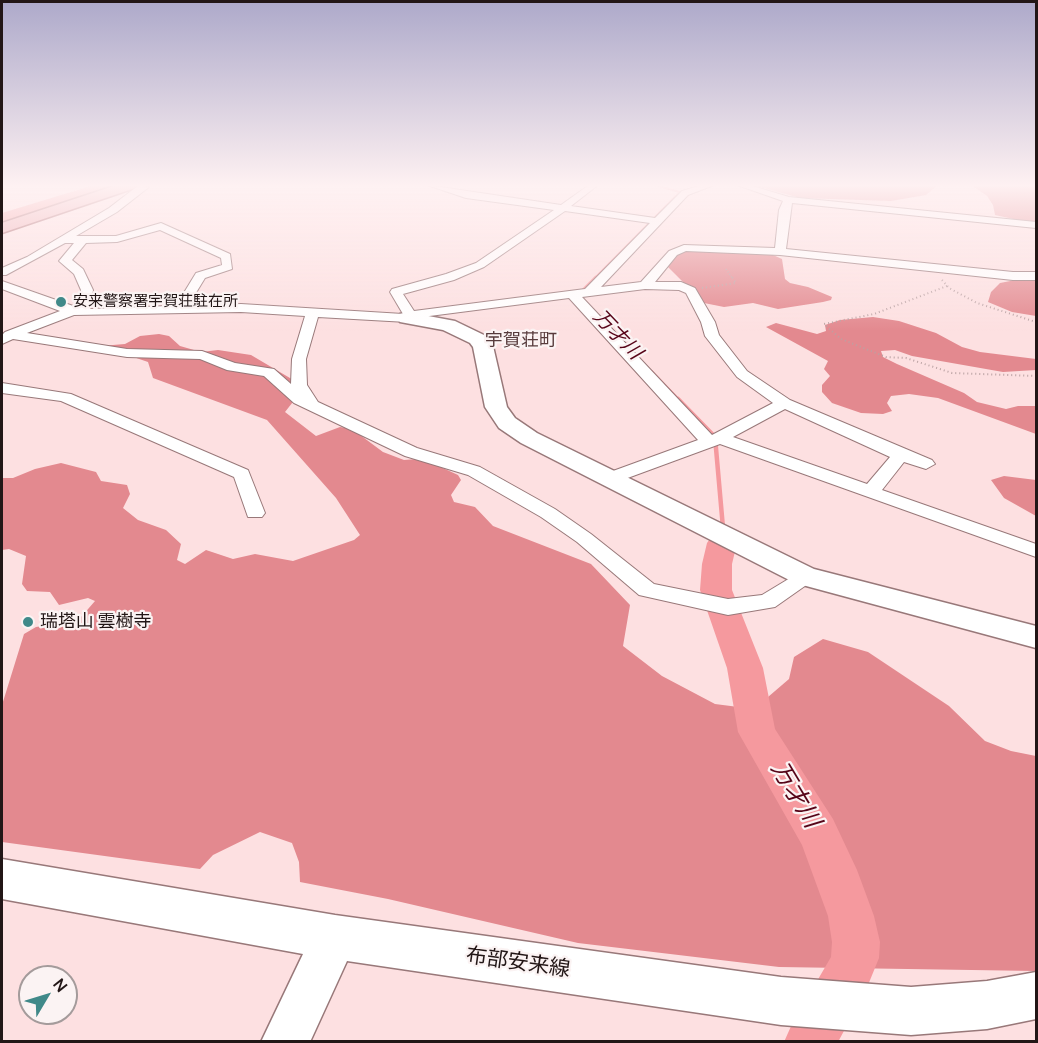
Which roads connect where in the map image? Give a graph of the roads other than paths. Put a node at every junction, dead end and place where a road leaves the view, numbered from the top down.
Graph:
1 (74, 234) edge
2 (135, 234) edge
3 (178, 234) edge
4 (528, 234) edge
5 (642, 234) edge
6 (782, 234) edge
7 (63, 240) junction
8 (81, 242) junction
9 (780, 252) junction
10 (2, 272) edge
11 (1036, 276) edge
12 (2, 285) edge
13 (645, 285) junction
14 (590, 291) junction
15 (572, 294) junction
16 (172, 310) junction
17 (75, 312) junction
18 (313, 312) junction
19 (408, 316) junction
20 (5, 337) edge
21 (2, 388) edge
22 (312, 403) junction
23 (784, 403) junction
24 (716, 440) junction
25 (901, 455) junction
26 (926, 464) dead end
27 (608, 479) junction
28 (870, 492) junction
29 (255, 513) dead end
30 (1036, 551) edge
31 (805, 576) junction
32 (1036, 637) edge
33 (2, 879) edge
34 (335, 937) junction
35 (1036, 996) edge
36 (285, 1041) edge

1 - 7 street
2 - 8 street
3 - 16 street
4 - 19 street
5 - 14 street
6 - 9 street
7 - 8 street
7 - 10 street
8 - 17 street
9 - 11 street
9 - 13 street
12 - 17 street
13 - 14 street
13 - 23 street
14 - 15 street
15 - 19 street
15 - 24 street
16 - 17 street
16 - 18 street
17 - 20 street
18 - 19 street
18 - 22 street
19 - 27 street
20 - 22 street
21 - 29 street
22 - 31 street
23 - 24 street
23 - 25 street
24 - 27 street
24 - 28 street
25 - 26 street
25 - 28 street
27 - 31 street
28 - 30 street
31 - 32 street
33 - 34 street, 布部安来線
34 - 35 street, 布部安来線
34 - 36 street

